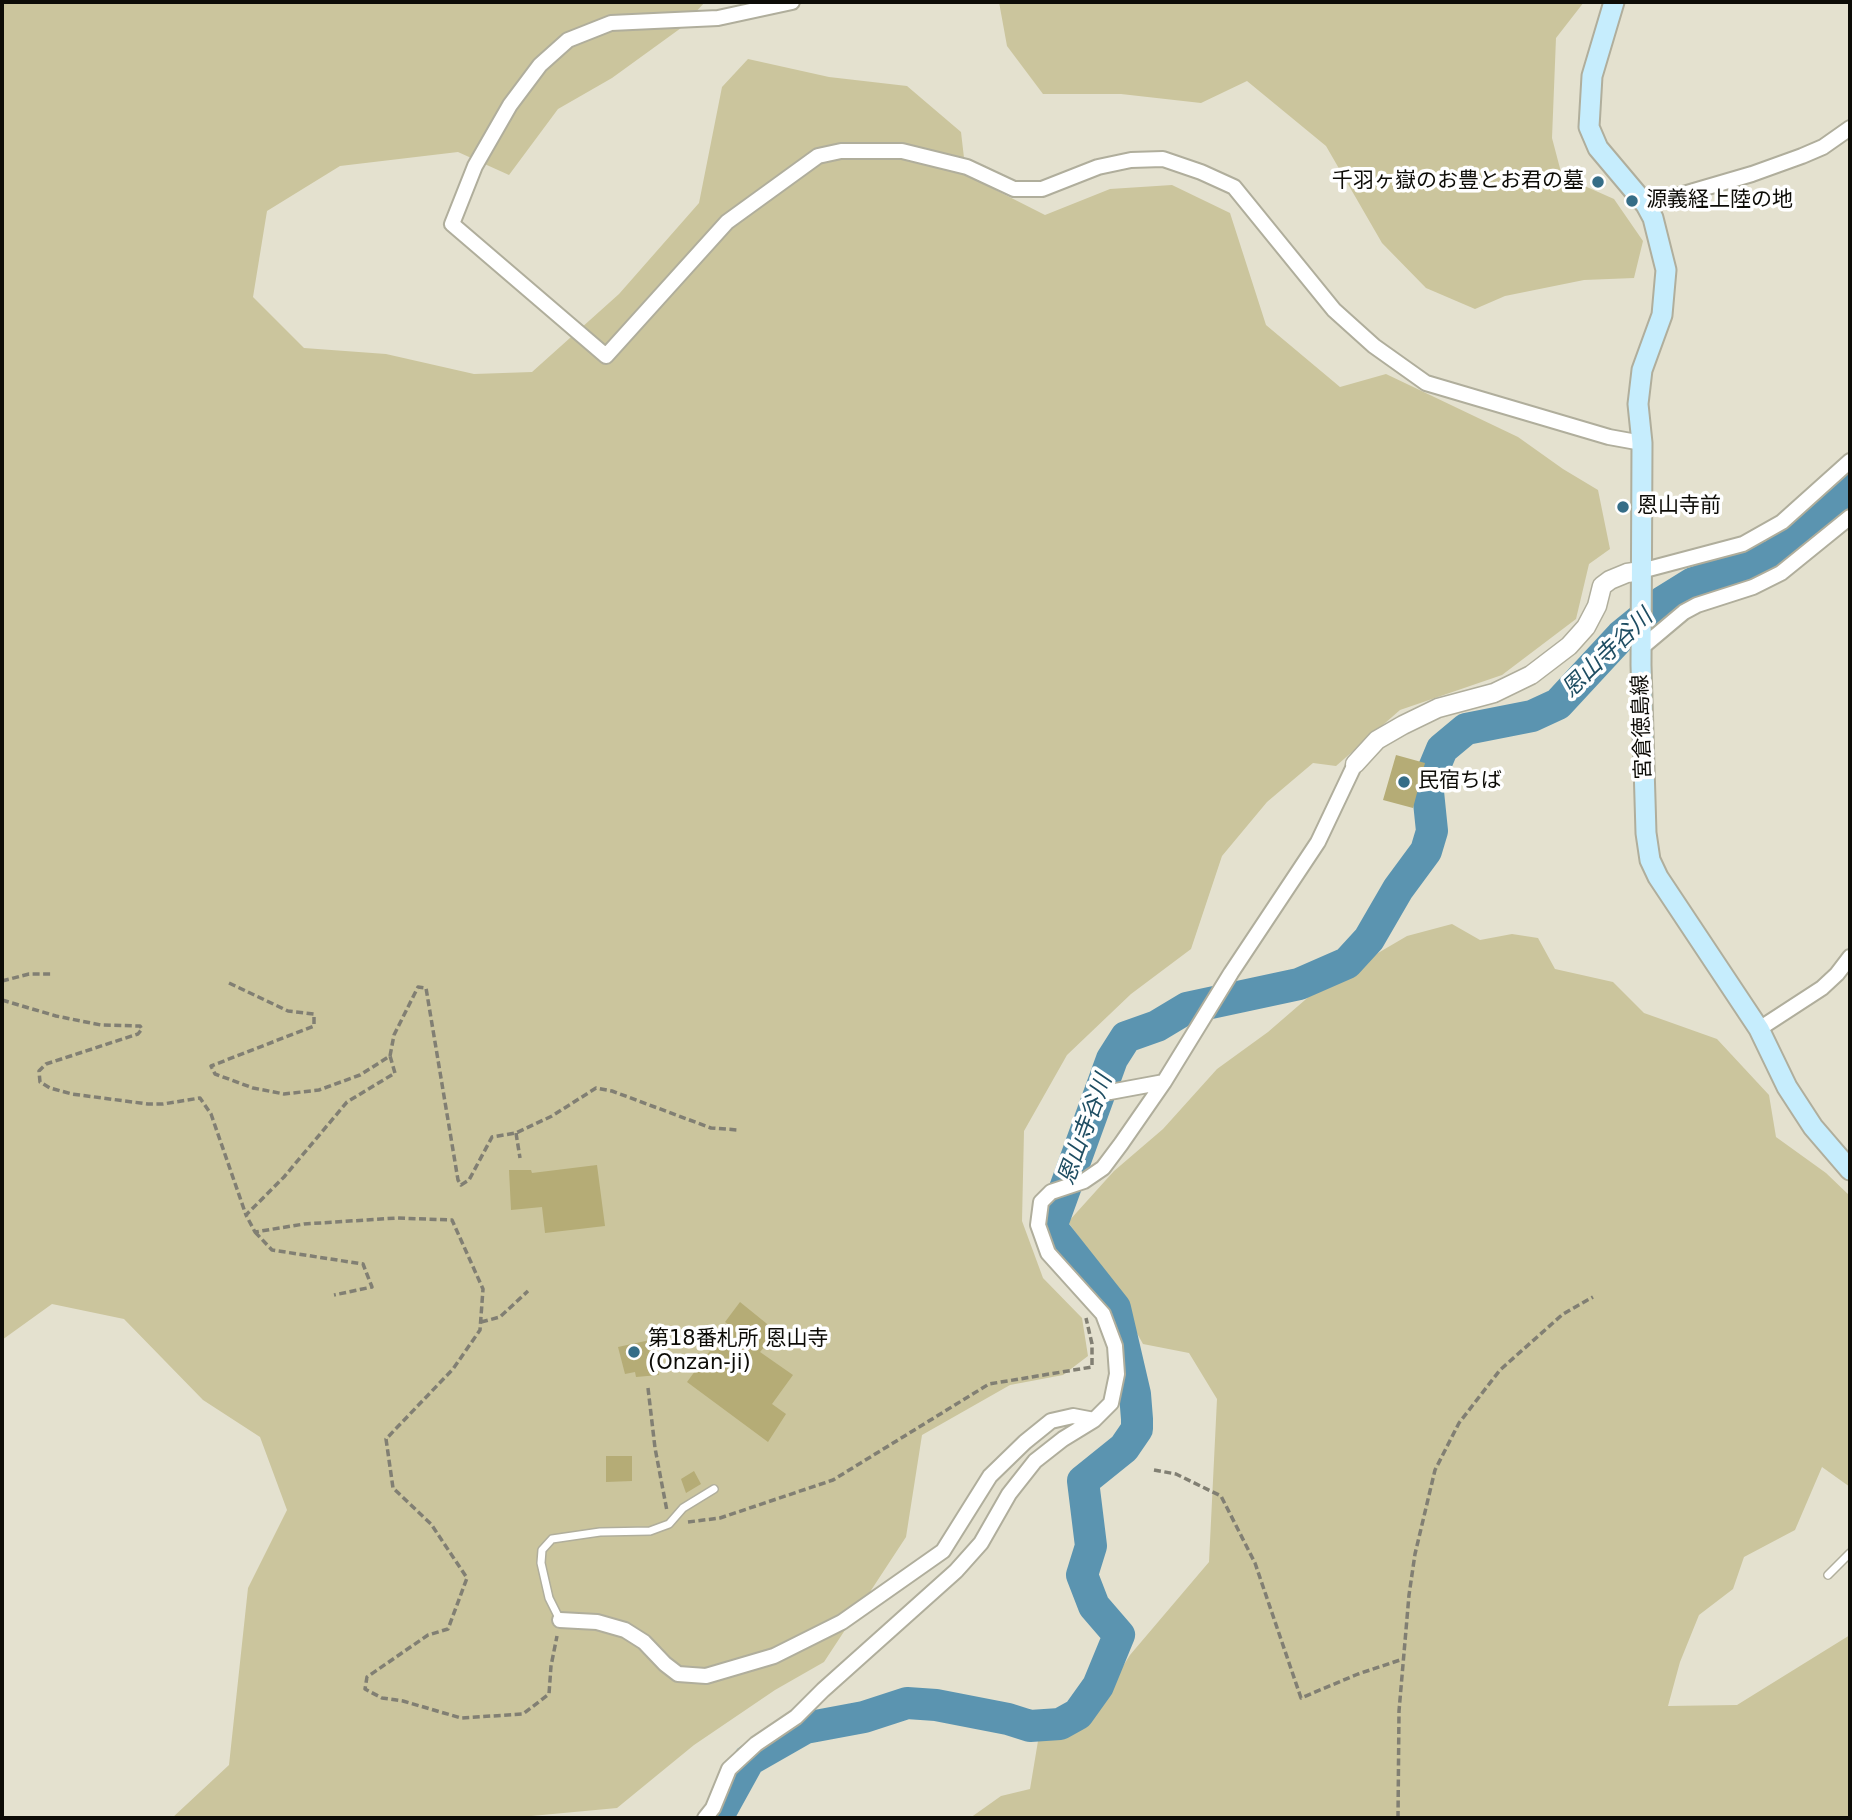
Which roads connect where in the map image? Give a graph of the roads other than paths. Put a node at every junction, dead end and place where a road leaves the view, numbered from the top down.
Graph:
1 (792, 2) edge
2 (1614, 2) edge
3 (1850, 128) edge
4 (1646, 205) junction
5 (1642, 443) junction
6 (1850, 461) edge
7 (1850, 517) edge
8 (1642, 571) junction
9 (1640, 643) junction
10 (1355, 764) joint
11 (1850, 957) edge
12 (1759, 1029) junction
13 (1164, 1082) junction
14 (1110, 1092) dead end
15 (1850, 1170) edge
16 (1094, 1420) junction
17 (714, 1489) dead end
18 (1850, 1553) edge
19 (1828, 1575) dead end
20 (560, 1620) joint
21 (705, 1818) edge

1 - 5 street
2 - 4 main road, 宮倉徳島線
3 - 4 street
4 - 5 main road, 宮倉徳島線
5 - 8 main road, 宮倉徳島線
6 - 8 street
7 - 9 street
8 - 9 main road, 宮倉徳島線
8 - 10 street
9 - 12 main road, 宮倉徳島線
10 - 13 street
11 - 12 street
12 - 15 main road, 宮倉徳島線
13 - 14 street
13 - 16 street
16 - 20 street
16 - 21 street
17 - 20 lane
18 - 19 lane

